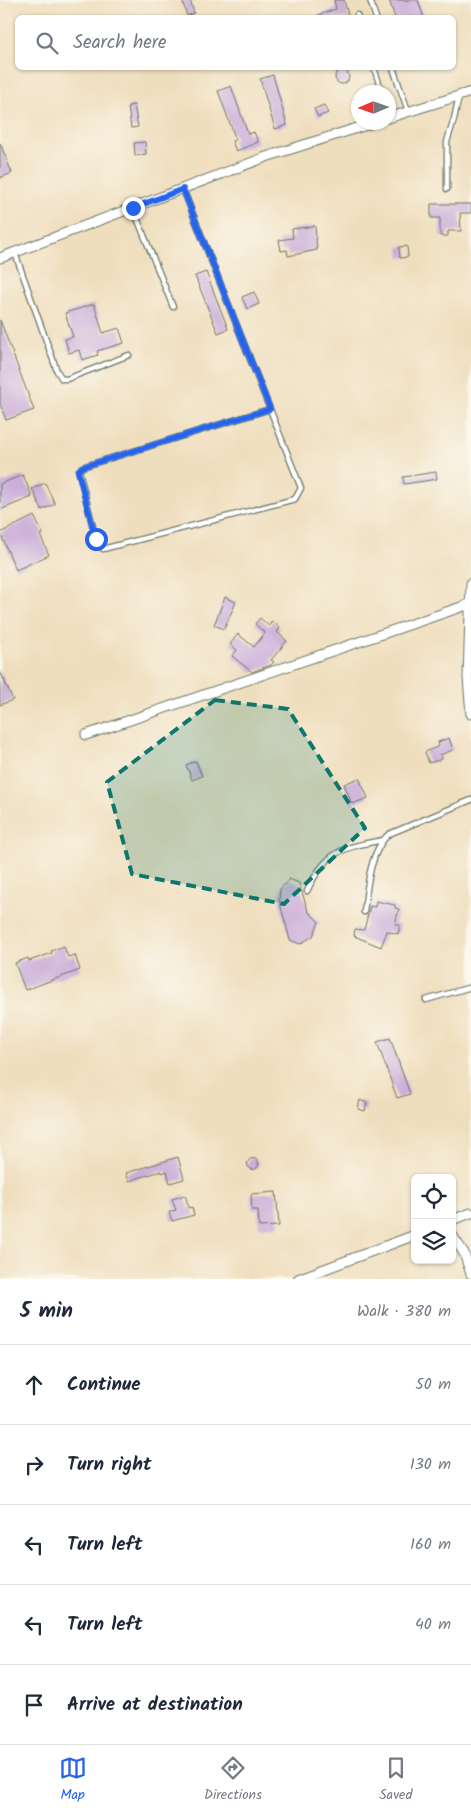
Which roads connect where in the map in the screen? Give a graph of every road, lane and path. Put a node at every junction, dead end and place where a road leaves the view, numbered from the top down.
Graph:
1 (370, 0) edge
2 (375, 15) edge
3 (375, 70) edge
4 (394, 70) edge
5 (380, 85) edge
6 (471, 92) edge
7 (459, 96) junction
8 (408, 112) junction
9 (396, 115) edge
10 (351, 130) edge
11 (183, 189) junction
12 (447, 190) dead end
13 (133, 208) junction
14 (15, 253) junction
15 (0, 258) edge
16 (173, 307) dead end
17 (129, 355) dead end
18 (270, 409) junction
19 (471, 584) edge
20 (470, 604) junction
21 (471, 714) edge
22 (86, 735) dead end
23 (471, 800) edge
24 (383, 840) junction
25 (307, 891) dead end
26 (364, 912) dead end
27 (471, 987) edge
28 (426, 1000) dead end
29 (471, 1213) edge
30 (455, 1219) edge
31 (411, 1237) edge
32 (456, 1241) edge
33 (471, 1274) edge
34 (298, 1279) edge

1 - 2 lane
3 - 5 lane
4 - 8 lane
6 - 7 street
7 - 8 street
7 - 12 lane
8 - 9 street
10 - 11 street
11 - 13 street
11 - 18 lane
13 - 14 street
13 - 16 lane
14 - 15 street
14 - 17 lane
18 - 18 lane
19 - 20 street
20 - 21 street
20 - 22 street
23 - 24 lane
24 - 25 lane
24 - 26 lane
27 - 28 lane
29 - 30 street
31 - 34 street
32 - 33 street

